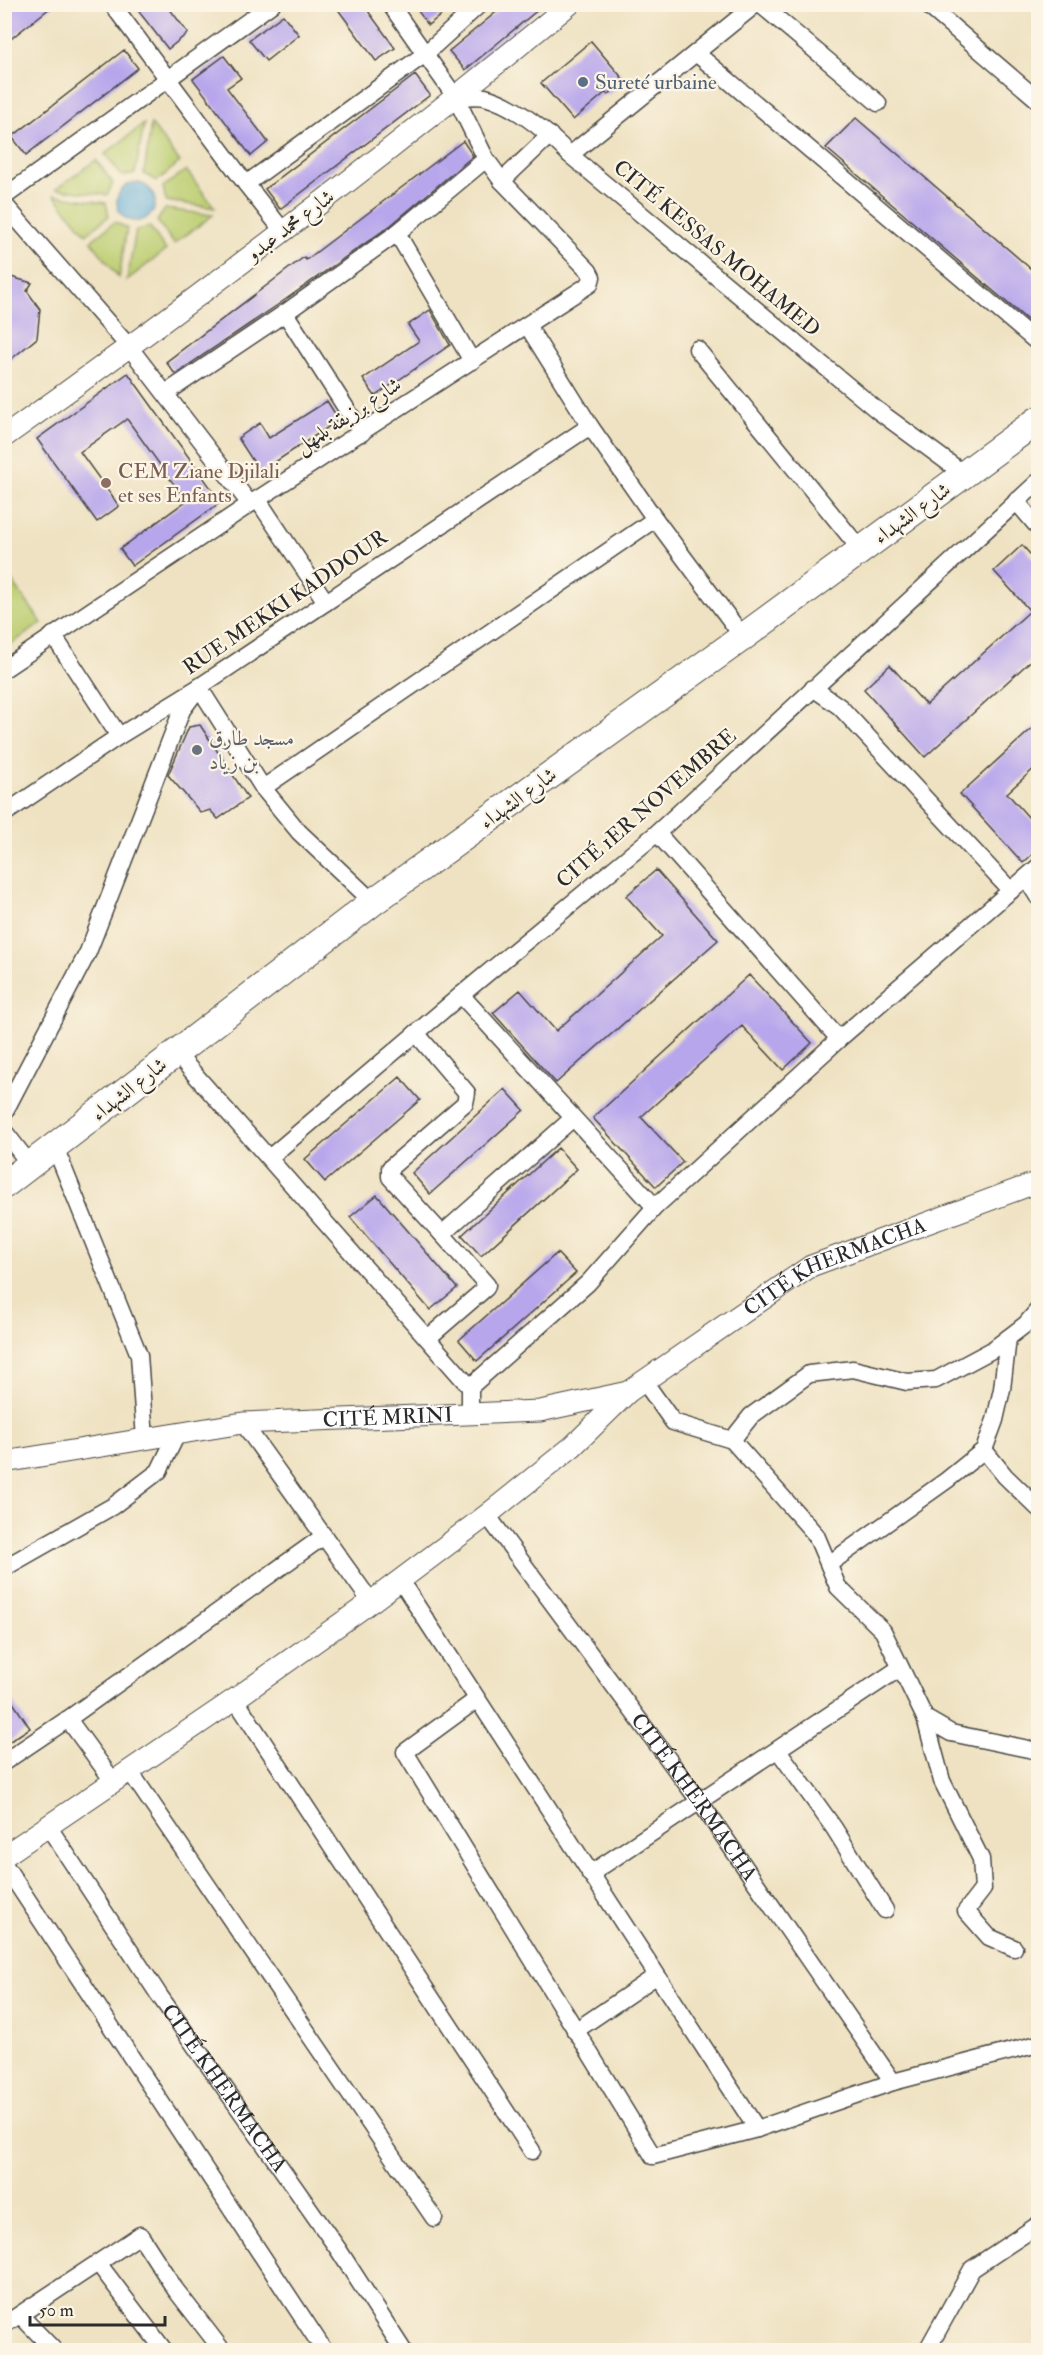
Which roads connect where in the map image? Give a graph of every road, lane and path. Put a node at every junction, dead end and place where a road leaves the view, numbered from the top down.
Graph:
1 (112, 4) edge
2 (272, 4) edge
3 (390, 4) edge
4 (480, 4) edge
5 (570, 4) edge
6 (758, 4) edge
7 (926, 4) edge
8 (696, 53) junction
9 (424, 54) junction
10 (167, 79) junction
11 (456, 98) junction
12 (1038, 100) edge
13 (878, 103) dead end
14 (550, 135) junction
15 (570, 154) junction
16 (486, 159) junction
17 (502, 181) junction
18 (246, 184) junction
19 (4, 197) edge
20 (4, 204) edge
21 (283, 231) junction
22 (397, 233) junction
23 (285, 314) junction
24 (527, 325) junction
25 (1038, 343) edge
26 (130, 348) junction
27 (697, 349) dead end
28 (472, 362) junction
29 (166, 393) junction
30 (1038, 420) edge
31 (590, 426) junction
32 (362, 433) junction
33 (4, 437) edge
34 (964, 474) junction
35 (1038, 482) edge
36 (1016, 501) junction
37 (254, 502) junction
38 (655, 519) junction
39 (1038, 527) edge
40 (861, 550) junction
41 (326, 602) junction
42 (53, 635) junction
43 (743, 637) junction
44 (4, 669) edge
45 (199, 687) junction
46 (813, 688) junction
47 (119, 736) junction
48 (263, 788) junction
49 (4, 814) edge
50 (657, 833) junction
51 (1038, 867) edge
52 (1026, 878) junction
53 (1011, 891) junction
54 (1038, 897) edge
55 (373, 902) junction
56 (460, 995) junction
57 (416, 1033) junction
58 (839, 1039) junction
59 (176, 1053) junction
60 (4, 1113) edge
61 (572, 1119) junction
62 (4, 1131) edge
63 (55, 1147) junction
64 (269, 1158) junction
65 (31, 1166) junction
66 (1038, 1182) edge
67 (4, 1185) edge
68 (655, 1207) junction
69 (442, 1234) junction
70 (1038, 1310) edge
71 (428, 1338) junction
72 (1008, 1338) junction
73 (636, 1386) junction
74 (470, 1387) junction
75 (470, 1413) junction
76 (243, 1424) junction
77 (177, 1434) junction
78 (145, 1439) junction
79 (732, 1440) junction
80 (984, 1450) junction
81 (4, 1462) edge
82 (1038, 1508) edge
83 (487, 1515) junction
84 (324, 1536) junction
85 (829, 1564) junction
86 (4, 1568) edge
87 (400, 1580) junction
88 (371, 1602) junction
89 (900, 1668) junction
90 (235, 1699) junction
91 (476, 1700) junction
92 (925, 1718) junction
93 (68, 1719) junction
94 (778, 1750) junction
95 (1038, 1751) edge
96 (4, 1762) edge
97 (121, 1775) junction
98 (700, 1802) junction
99 (48, 1826) junction
100 (4, 1856) edge
101 (4, 1864) edge
102 (590, 1874) junction
103 (885, 1910) dead end
104 (1014, 1948) dead end
105 (656, 1976) junction
106 (575, 2031) junction
107 (1038, 2044) edge
108 (893, 2082) junction
109 (757, 2129) junction
110 (532, 2151) dead end
111 (434, 2218) dead end
112 (1038, 2225) edge
113 (98, 2263) junction
114 (20, 2315) junction
115 (4, 2325) edge
116 (54, 2350) edge
117 (164, 2350) edge
118 (222, 2350) edge
119 (324, 2350) edge
120 (403, 2350) edge
121 (927, 2350) edge

1 - 10 street
2 - 10 street
3 - 9 street
4 - 9 street
5 - 11 street, شارع محمد عبدو
6 - 8 street
6 - 13 street
7 - 12 street
8 - 15 street
8 - 25 street
9 - 11 street
9 - 18 street
10 - 18 street
10 - 19 street
11 - 14 street, CITÉ KESSAS MOHAMED
11 - 16 street
11 - 21 street, شارع محمد عبدو
14 - 15 street, CITÉ KESSAS MOHAMED
14 - 17 street
15 - 34 street, CITÉ KESSAS MOHAMED
16 - 17 street
16 - 22 street
17 - 24 street, شارع برزيقة بلمهل
18 - 21 street
20 - 26 street
21 - 26 street, شارع محمد عبدو
22 - 23 street
22 - 28 street
23 - 29 street
23 - 32 street
24 - 28 street, شارع برزيقة بلمهل
24 - 31 street
26 - 29 street
26 - 33 street, شارع محمد عبدو
27 - 40 street
28 - 32 street, شارع برزيقة بلمهل
29 - 37 street
30 - 34 main road, شارع الشهداء
31 - 38 street
31 - 41 street, RUE MEKKI KADDOUR
32 - 37 street, شارع برزيقة بلمهل
34 - 40 main road, شارع الشهداء
35 - 36 street, CITÉ 1ER NOVEMBRE
36 - 39 street
36 - 46 street, CITÉ 1ER NOVEMBRE
37 - 41 street
37 - 42 street, شارع برزيقة بلمهل
38 - 43 street
38 - 48 street
40 - 43 main road, شارع الشهداء
41 - 45 street, RUE MEKKI KADDOUR
42 - 44 street, شارع برزيقة بلمهل
42 - 47 street
43 - 55 main road, شارع الشهداء
45 - 47 street, RUE MEKKI KADDOUR
45 - 48 street
45 - 60 street
46 - 50 street, CITÉ 1ER NOVEMBRE
46 - 53 street
47 - 49 street, RUE MEKKI KADDOUR
48 - 55 street
50 - 56 street, CITÉ 1ER NOVEMBRE
50 - 58 street
51 - 52 street
52 - 53 street
52 - 54 street
53 - 58 street
55 - 59 main road, شارع الشهداء
56 - 57 street, CITÉ 1ER NOVEMBRE
56 - 61 street
57 - 64 street, CITÉ 1ER NOVEMBRE
57 - 69 street
58 - 68 street
59 - 63 main road, شارع الشهداء
59 - 64 street
61 - 68 street
61 - 69 street
62 - 65 street
63 - 65 main road, شارع الشهداء
63 - 78 street
64 - 71 street
65 - 67 main road, شارع الشهداء
66 - 73 street, CITÉ KHERMACHA
68 - 74 street
69 - 71 street
70 - 72 street
71 - 74 street
72 - 79 street
72 - 80 street
73 - 75 street, CITÉ MRINI
73 - 79 street
73 - 83 street, CITÉ KHERMACHA
74 - 75 street
75 - 76 street, CITÉ MRINI
76 - 77 street, CITÉ MRINI
76 - 84 street
77 - 78 street, CITÉ MRINI
77 - 86 street
78 - 81 street, CITÉ MRINI
79 - 85 street
80 - 82 street
80 - 85 street
83 - 87 street, CITÉ KHERMACHA
83 - 98 street, CITÉ KHERMACHA
84 - 88 street
84 - 93 street
85 - 89 street
87 - 88 street, CITÉ KHERMACHA
87 - 91 street
88 - 90 street, CITÉ KHERMACHA
89 - 92 street
89 - 94 street
90 - 97 street, CITÉ KHERMACHA
90 - 110 street
91 - 102 street
91 - 106 street
92 - 95 street
92 - 104 street
93 - 96 street
93 - 97 street
94 - 98 street
94 - 103 street
97 - 99 street, CITÉ KHERMACHA
97 - 111 street
98 - 102 street
98 - 108 street, CITÉ KHERMACHA
99 - 100 street, CITÉ KHERMACHA
99 - 120 street, CITÉ KHERMACHA
101 - 119 street
102 - 105 street
105 - 106 street
105 - 109 street
106 - 109 street
107 - 108 street
108 - 109 street
112 - 121 street
113 - 114 street
113 - 117 street
113 - 118 street
114 - 115 street
114 - 116 street

